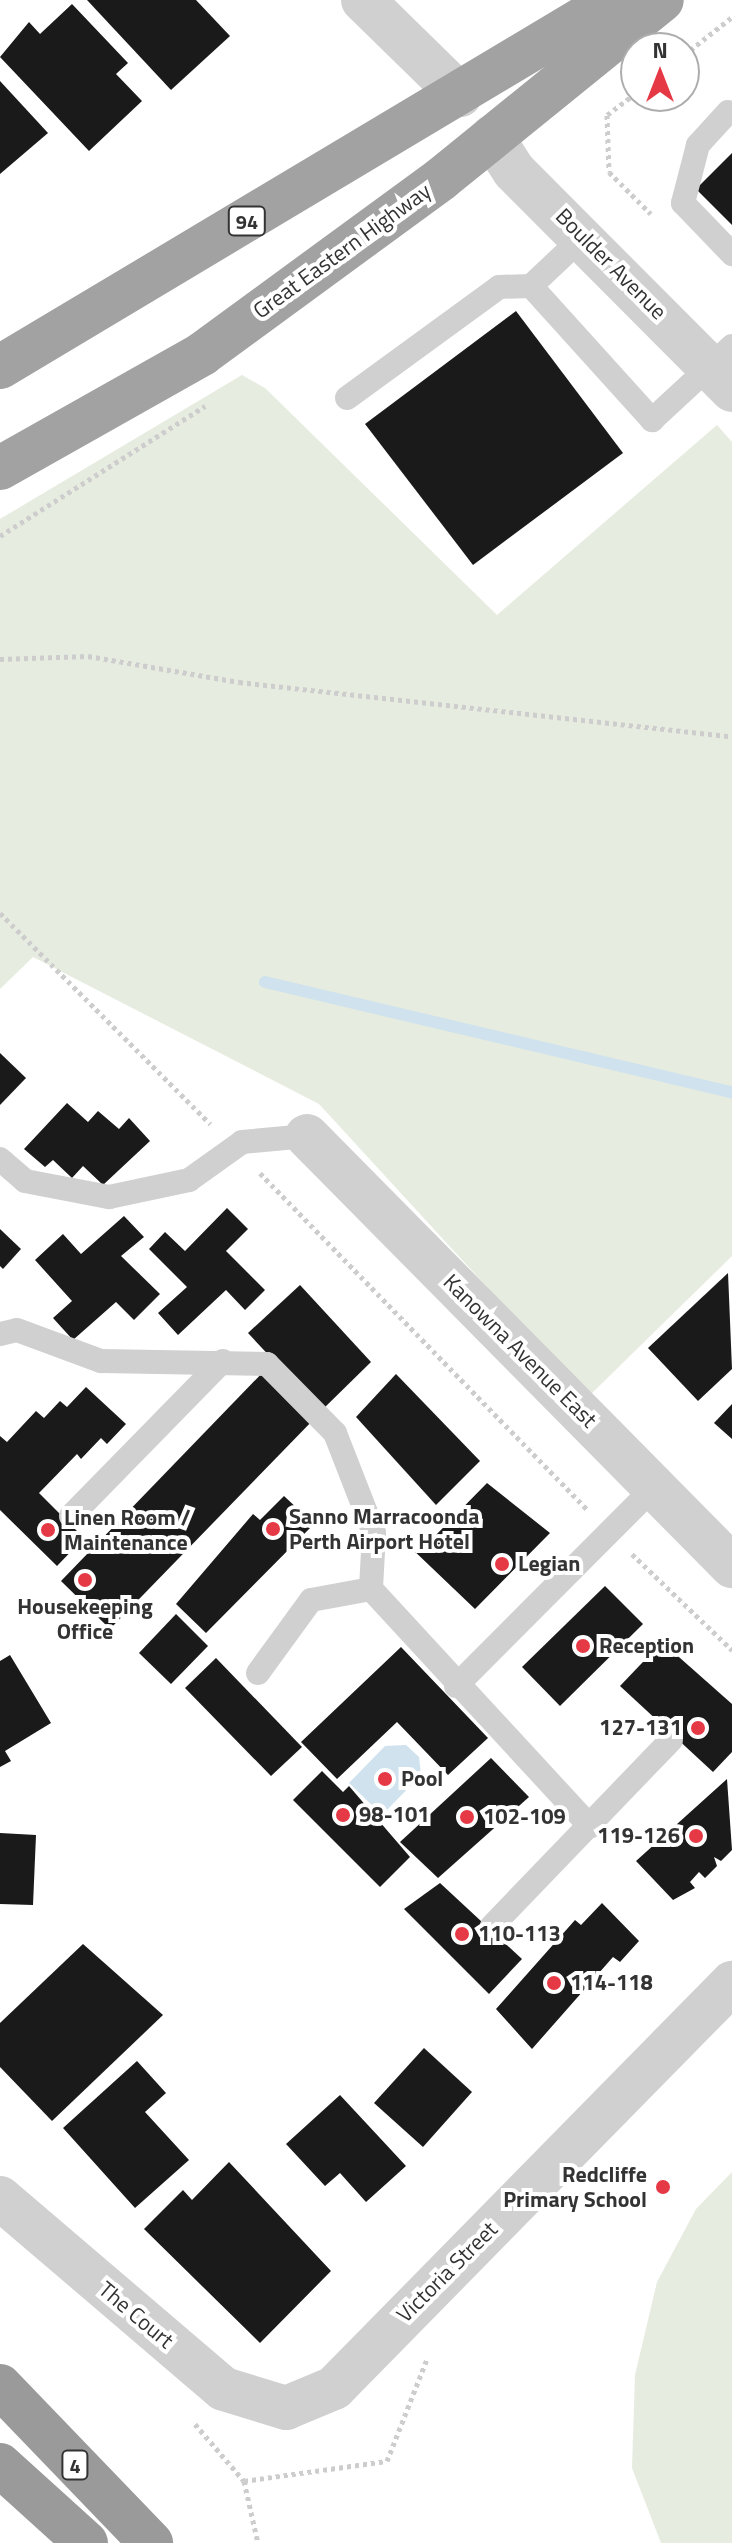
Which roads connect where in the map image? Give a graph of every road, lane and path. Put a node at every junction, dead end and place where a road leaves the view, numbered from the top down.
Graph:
1 (363, 0) edge
2 (614, 0) edge
3 (662, 0) edge
4 (732, 17) edge
5 (700, 42) edge
6 (460, 95) junction
7 (728, 112) dead end
8 (492, 137) junction
9 (585, 235) junction
10 (732, 254) edge
11 (531, 286) junction
12 (0, 367) edge
13 (725, 368) edge
14 (347, 398) dead end
15 (0, 468) edge
16 (0, 659) edge
17 (732, 736) edge
18 (0, 913) edge
19 (307, 1136) joint
20 (232, 1145) junction
21 (0, 1159) edge
22 (0, 1334) edge
23 (223, 1361) junction
24 (654, 1487) junction
25 (71, 1516) dead end
26 (610, 1533) junction
27 (732, 1566) edge
28 (371, 1589) junction
29 (732, 1650) edge
30 (258, 1673) dead end
31 (456, 1686) junction
32 (671, 1740) dead end
33 (590, 1826) junction
34 (492, 1926) dead end
35 (732, 1983) edge
36 (0, 2198) edge
37 (0, 2386) edge
38 (286, 2408) joint
39 (0, 2465) edge
40 (244, 2481) dead end
41 (86, 2543) edge
42 (151, 2543) edge
43 (258, 2543) edge

1 - 6 street
2 - 6 highway, 94
3 - 8 highway, Great Eastern Highway
4 - 5 path
6 - 12 highway, 94
7 - 10 lane
8 - 9 street, Boulder Avenue
8 - 15 highway, Great Eastern Highway
9 - 11 lane
9 - 13 street, Boulder Avenue
11 - 13 lane
11 - 14 lane
16 - 17 path
18 - 20 path
19 - 20 lane
19 - 24 street, Kanowna Avenue East
20 - 21 lane
20 - 26 path
22 - 23 lane
23 - 25 lane
23 - 28 lane
24 - 26 lane
24 - 27 street, Kanowna Avenue East
26 - 29 path
26 - 31 lane
28 - 30 lane
28 - 31 lane
31 - 33 lane
32 - 33 lane
33 - 34 lane
35 - 38 street, Victoria Street
36 - 38 street, The Court
37 - 42 highway, 4
39 - 41 highway, 4
40 - 43 path

